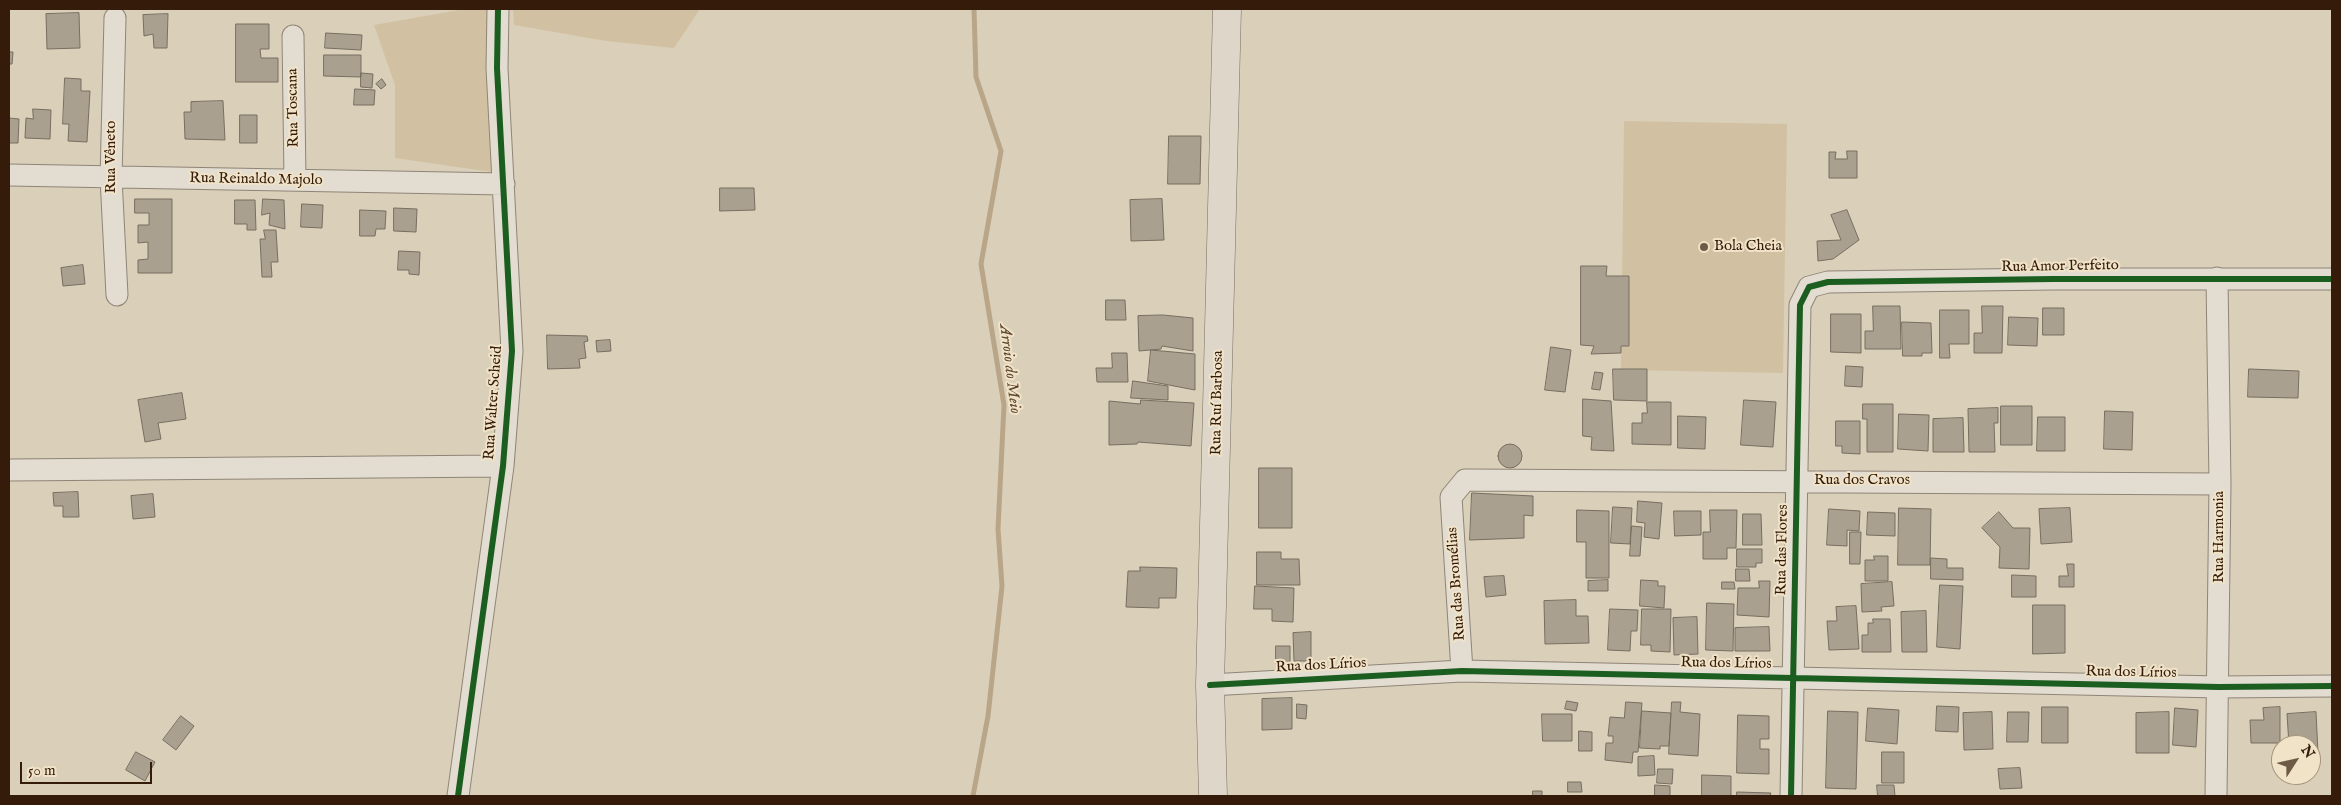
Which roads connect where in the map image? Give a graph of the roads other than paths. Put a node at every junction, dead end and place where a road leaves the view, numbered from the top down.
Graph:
1 (498, 9) edge
2 (1227, 9) edge
3 (115, 18) dead end
4 (293, 36) dead end
5 (9, 175) edge
6 (111, 178) junction
7 (295, 180) junction
8 (504, 184) junction
9 (2217, 278) junction
10 (2332, 279) edge
11 (117, 295) dead end
12 (1800, 305) joint
13 (502, 466) junction
14 (9, 470) edge
15 (1797, 480) junction
16 (2220, 484) junction
17 (1451, 497) joint
18 (1462, 671) junction
19 (1793, 678) junction
20 (1210, 685) junction
21 (2332, 686) edge
22 (2219, 687) junction
23 (458, 796) edge
24 (1214, 796) edge
25 (1791, 796) edge
26 (2216, 796) edge

1 - 8 street, Rua Walter Scheid
2 - 20 main road, Rua Ruí Barbosa
3 - 6 street, Rua Vêneto
4 - 7 street, Rua Toscana
5 - 6 street, Rua Reinaldo Majolo
6 - 7 street, Rua Reinaldo Majolo
6 - 11 street, Rua Vêneto
7 - 8 street, Rua Reinaldo Majolo
8 - 13 street, Rua Walter Scheid
9 - 10 street, Rua Amor Perfeito
9 - 12 street, Rua Amor Perfeito
9 - 16 street, Rua Harmonia
12 - 15 street, Rua das Flores
13 - 14 street
13 - 23 street, Rua Walter Scheid
15 - 16 street, Rua dos Cravos
15 - 17 street, Rua dos Cravos
15 - 19 street, Rua das Flores
16 - 22 street, Rua Harmonia
17 - 18 street, Rua das Bromélias
18 - 19 street, Rua dos Lírios
18 - 20 street, Rua dos Lírios
19 - 22 street, Rua dos Lírios
19 - 25 street, Rua das Flores
20 - 24 main road, Rua Ruí Barbosa
21 - 22 street, Rua dos Lírios
22 - 26 street, Rua Harmonia

